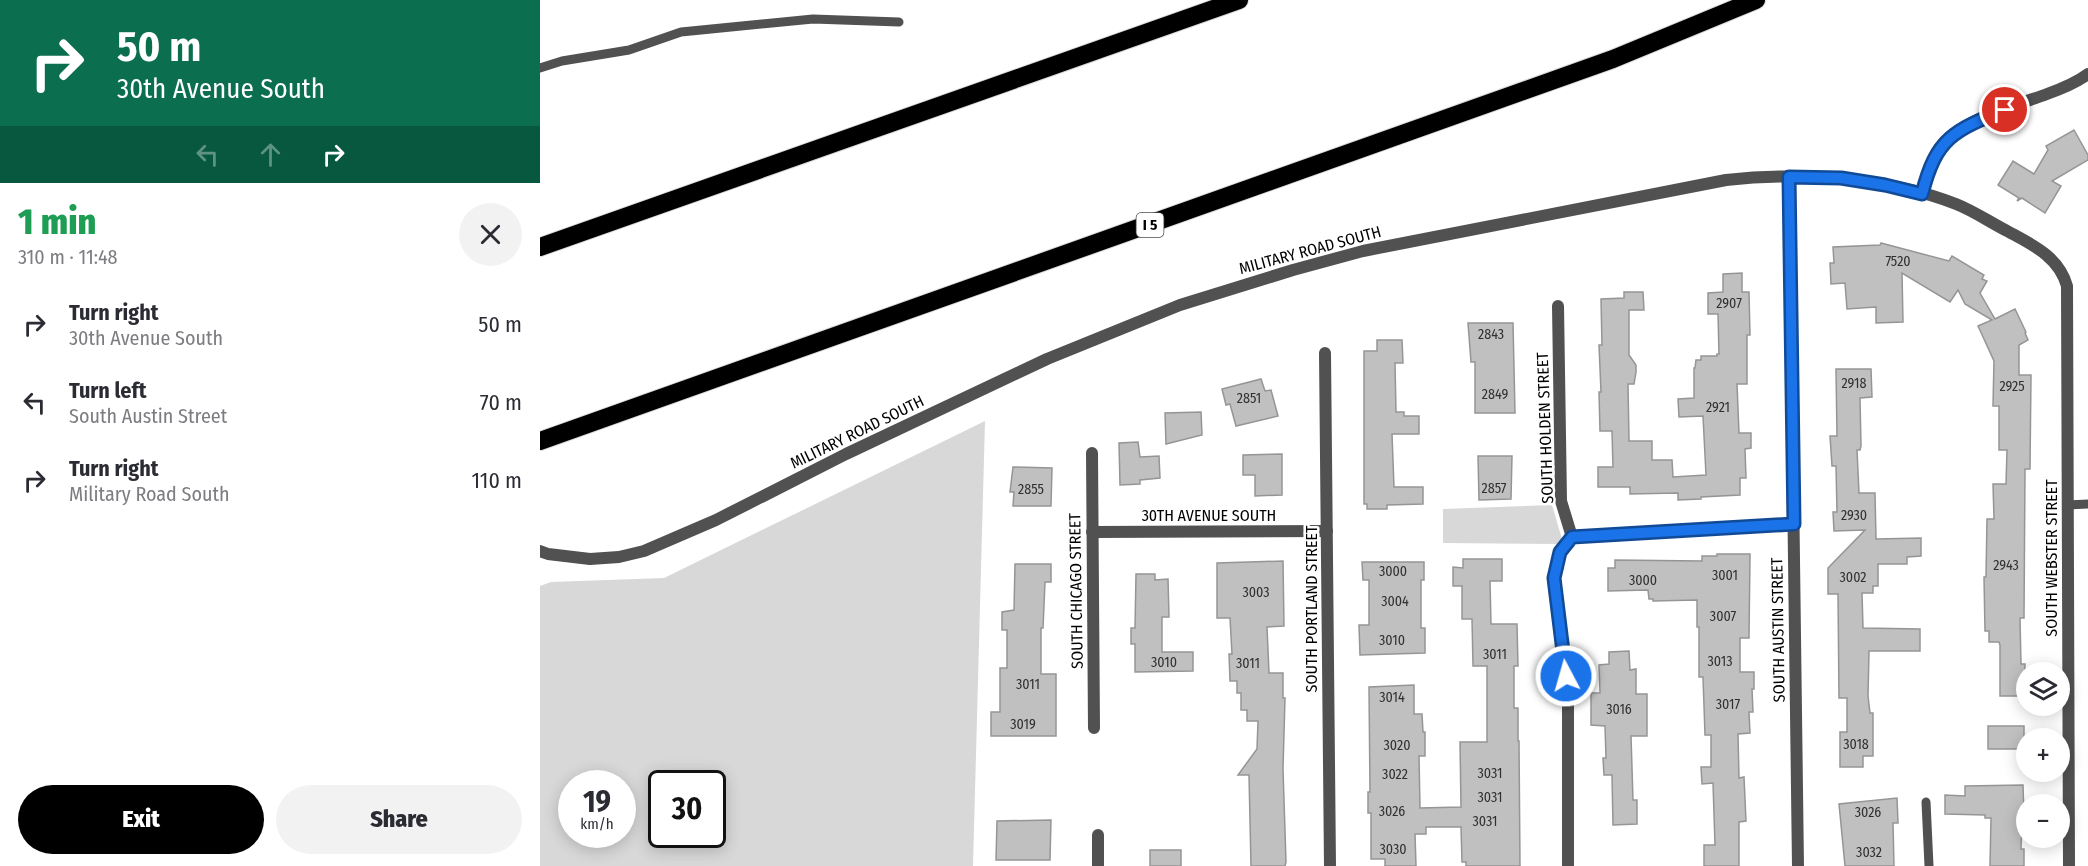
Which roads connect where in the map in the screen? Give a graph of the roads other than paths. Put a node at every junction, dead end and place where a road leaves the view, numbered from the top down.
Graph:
1 (1239, 0) edge
2 (1756, 0) edge
3 (899, 22) dead end
4 (540, 68) edge
5 (2088, 74) edge
6 (1789, 177) junction
7 (1922, 194) junction
8 (540, 247) edge
9 (2067, 286) joint
10 (1558, 306) dead end
11 (1325, 352) dead end
12 (540, 441) edge
13 (1092, 453) dead end
14 (2088, 504) edge
15 (2067, 505) junction
16 (1794, 524) junction
17 (1327, 531) junction
18 (1092, 532) junction
19 (1572, 537) junction
20 (540, 551) edge
21 (1094, 728) dead end
22 (1926, 802) dead end
23 (1098, 835) dead end
24 (1098, 866) edge
25 (1330, 866) edge
26 (1568, 866) edge
27 (1798, 866) edge
28 (1929, 866) edge
29 (2069, 866) edge

1 - 8 highway
2 - 12 highway, I 5
3 - 4 lane
5 - 7 street
6 - 7 street, MILITARY ROAD SOUTH
6 - 16 street, SOUTH AUSTIN STREET
6 - 20 street, MILITARY ROAD SOUTH
7 - 9 street, MILITARY ROAD SOUTH
9 - 15 street, SOUTH WEBSTER STREET
10 - 19 street, SOUTH HOLDEN STREET
11 - 17 street, SOUTH PORTLAND STREET
13 - 18 street, SOUTH CHICAGO STREET
14 - 15 lane
15 - 29 street, SOUTH WEBSTER STREET
16 - 19 street
16 - 27 street, SOUTH AUSTIN STREET
17 - 18 street, 30TH AVENUE SOUTH
17 - 25 street, SOUTH PORTLAND STREET
18 - 21 street, SOUTH CHICAGO STREET
19 - 26 street
22 - 28 lane
23 - 24 street

